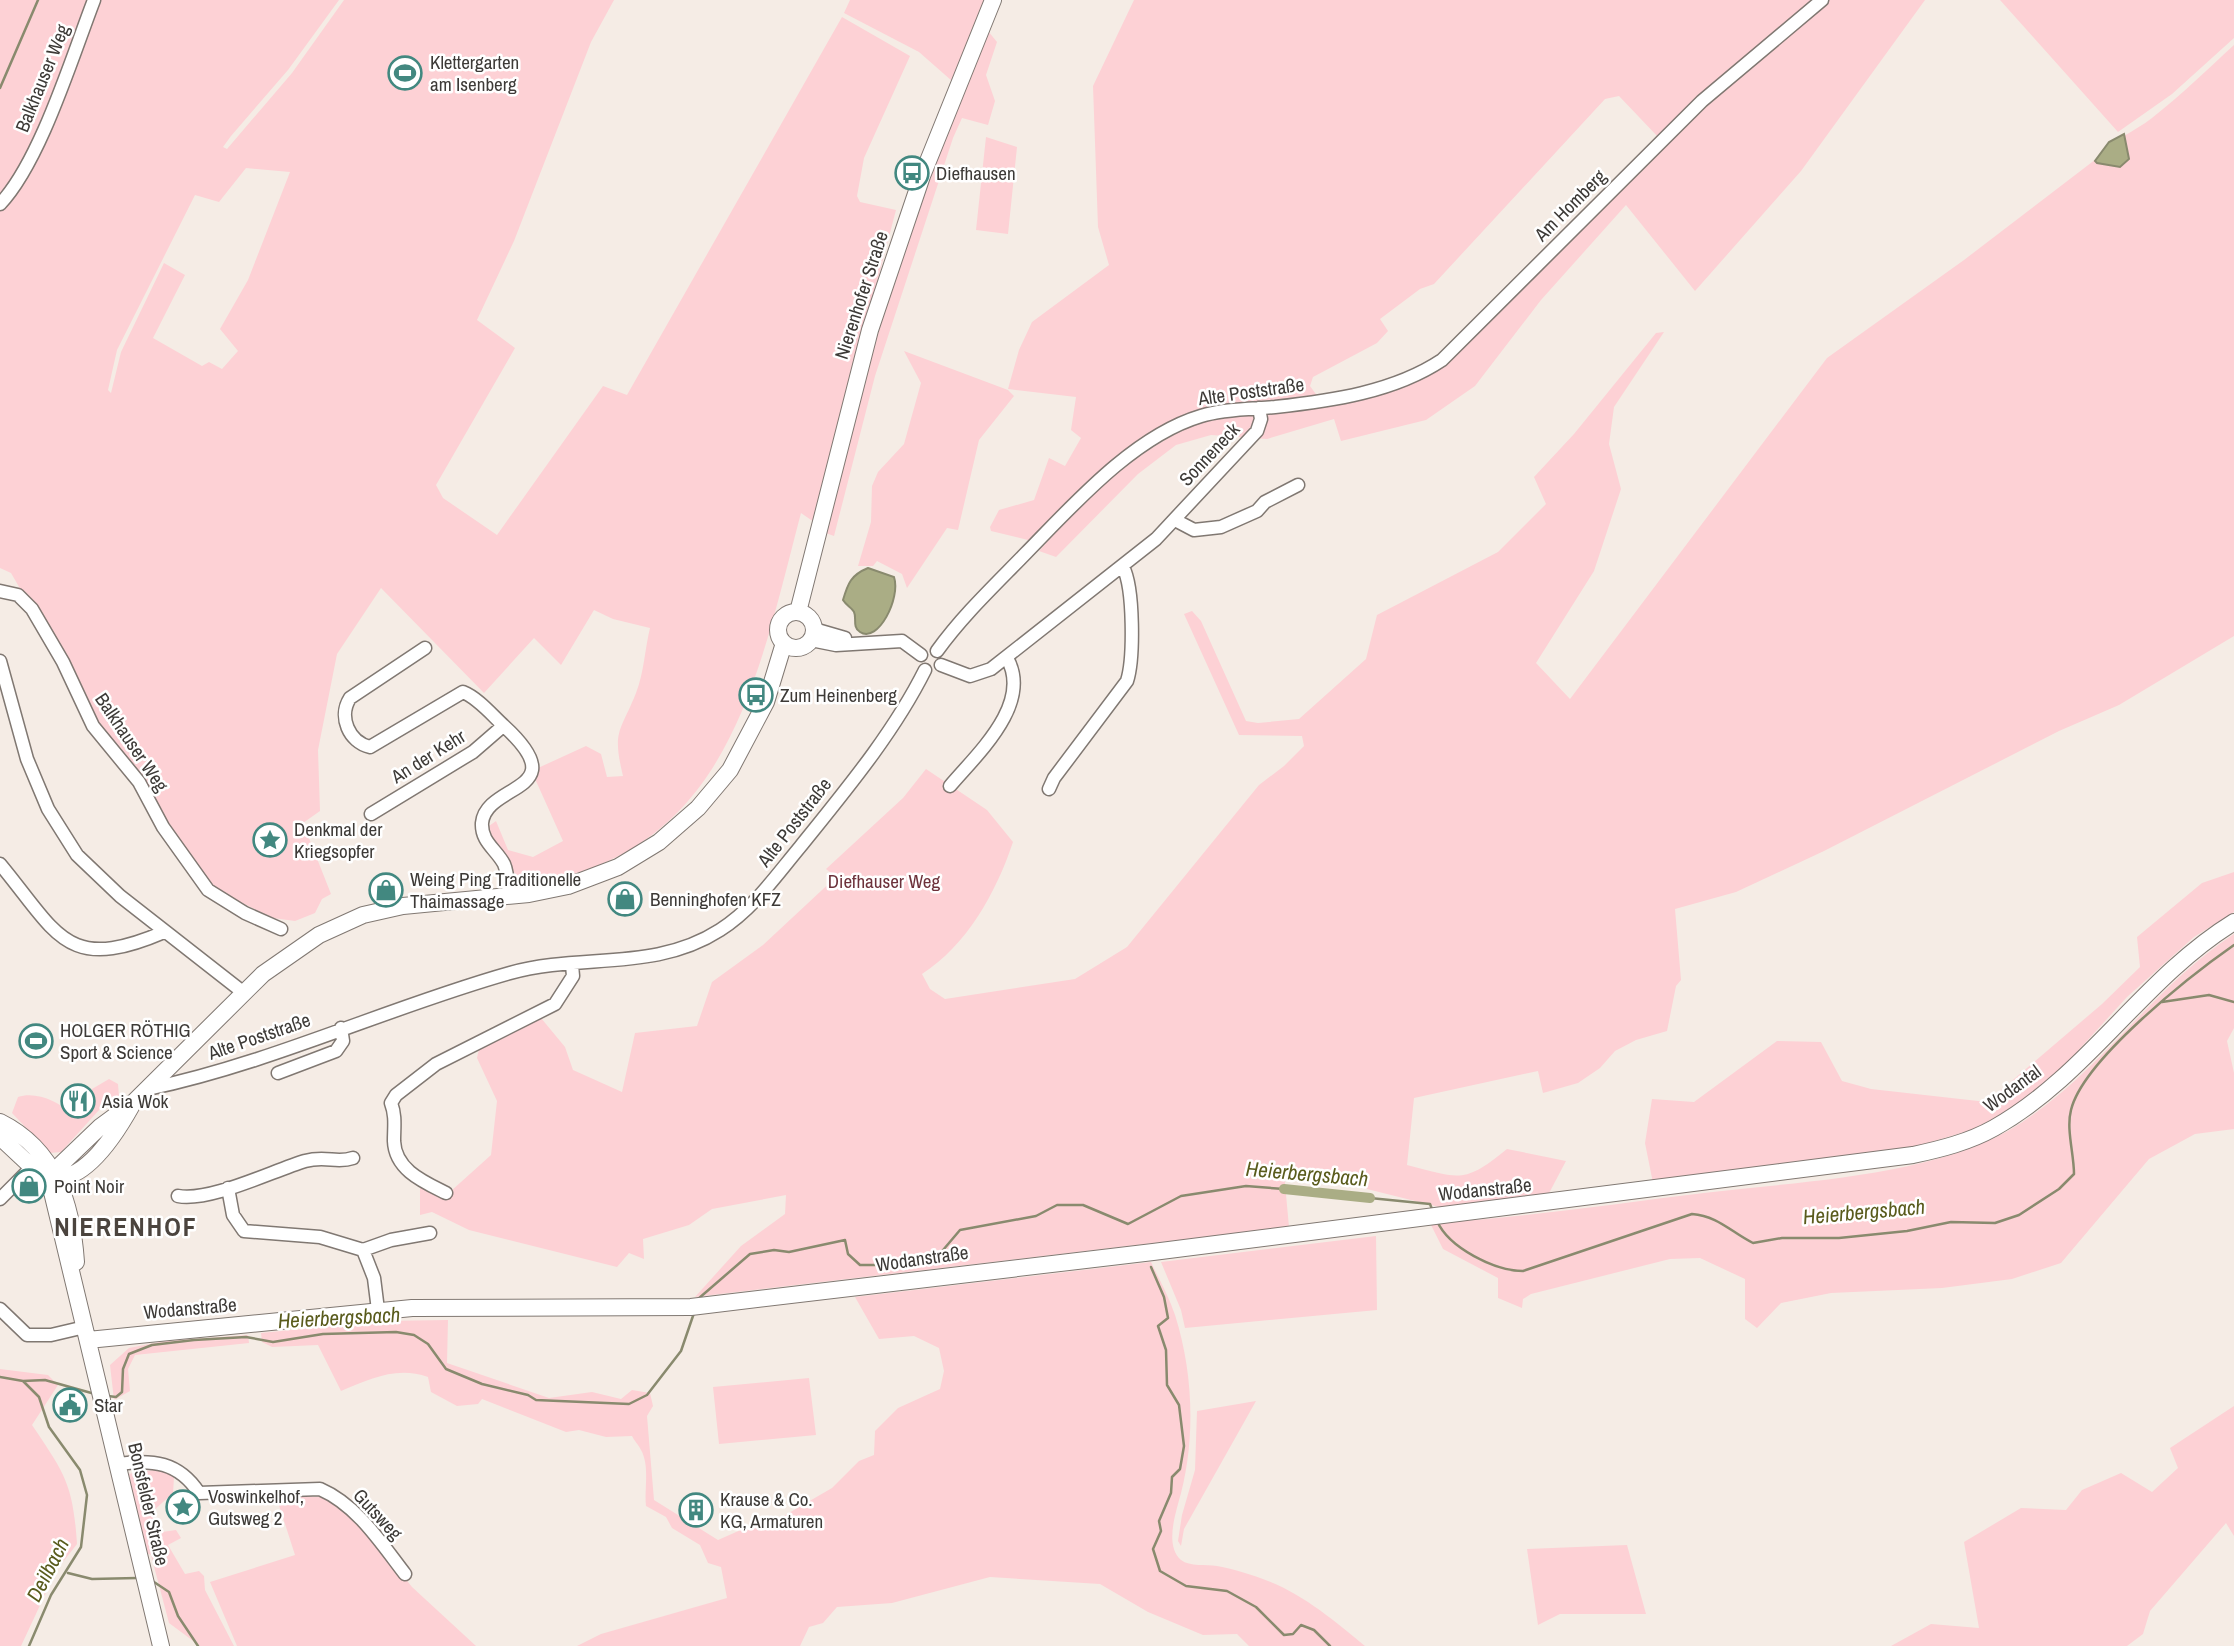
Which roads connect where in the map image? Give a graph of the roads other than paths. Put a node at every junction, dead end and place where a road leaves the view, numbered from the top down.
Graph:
1 (94, 0) edge
2 (993, 0) edge
3 (1822, 0) edge
4 (0, 204) edge
5 (1326, 399) joint
6 (1259, 408) junction
7 (1298, 485) dead end
8 (1175, 520) junction
9 (1123, 567) junction
10 (0, 591) edge
11 (798, 612) junction
12 (802, 640) junction
13 (425, 648) dead end
14 (937, 651) junction
15 (921, 655) junction
16 (1007, 658) junction
17 (0, 661) edge
18 (941, 665) junction
19 (925, 670) junction
20 (503, 726) junction
21 (950, 786) dead end
22 (1049, 789) dead end
23 (370, 814) dead end
24 (0, 864) edge
25 (509, 896) junction
26 (2234, 922) edge
27 (281, 929) dead end
28 (164, 932) junction
29 (572, 965) junction
30 (244, 993) junction
31 (341, 1028) junction
32 (278, 1073) dead end
33 (148, 1089) junction
34 (134, 1102) junction
35 (0, 1122) edge
36 (0, 1137) edge
37 (353, 1158) dead end
38 (81, 1171) junction
39 (49, 1177) junction
40 (1758, 1177) joint
41 (228, 1188) junction
42 (446, 1193) dead end
43 (178, 1196) dead end
44 (0, 1199) edge
45 (73, 1228) junction
46 (430, 1233) dead end
47 (363, 1251) junction
48 (76, 1289) junction
49 (0, 1309) edge
50 (379, 1310) junction
51 (86, 1333) junction
52 (118, 1464) junction
53 (405, 1574) dead end
54 (161, 1646) edge

1 - 4 street, Balkhauser Weg
2 - 11 main road, Nierenhofer Straße
3 - 5 street, Am Homberg
5 - 6 street, Alte Poststraße
6 - 8 street, Sonneneck
6 - 14 street, Alte Poststraße
7 - 8 street
8 - 9 street, Sonneneck
9 - 16 street
9 - 22 street
10 - 27 street, Balkhauser Weg
11 - 12 main road
11 - 12 main road
12 - 15 street
12 - 25 main road
13 - 20 street, An der Kehr
14 - 15 street
14 - 18 street
15 - 19 street
16 - 18 street
16 - 21 street
17 - 28 street
18 - 19 street
19 - 29 street, Alte Poststraße
20 - 23 street, An der Kehr
20 - 25 street, An der Kehr
24 - 28 street
25 - 30 main road
26 - 40 main road, Wodantal
28 - 30 street
29 - 31 street, Alte Poststraße
29 - 42 street
30 - 33 main road
31 - 32 street, Alte Poststraße
31 - 33 street, Alte Poststraße
33 - 34 main road
34 - 38 main road
34 - 39 main road
35 - 39 main road, Bonsfelder Straße
36 - 39 main road
37 - 41 street
38 - 39 main road
38 - 45 main road, Bonsfelder Straße
39 - 44 street
39 - 45 main road, Bonsfelder Straße
39 - 48 main road, Bonsfelder Straße
40 - 50 main road, Wodanstraße
41 - 43 street
41 - 47 street
45 - 48 main road, Bonsfelder Straße
46 - 47 street
47 - 50 street
48 - 51 main road, Bonsfelder Straße
49 - 51 street
50 - 51 main road, Wodanstraße
51 - 52 main road, Bonsfelder Straße
52 - 53 street, Gutsweg
52 - 54 main road, Bonsfelder Straße

